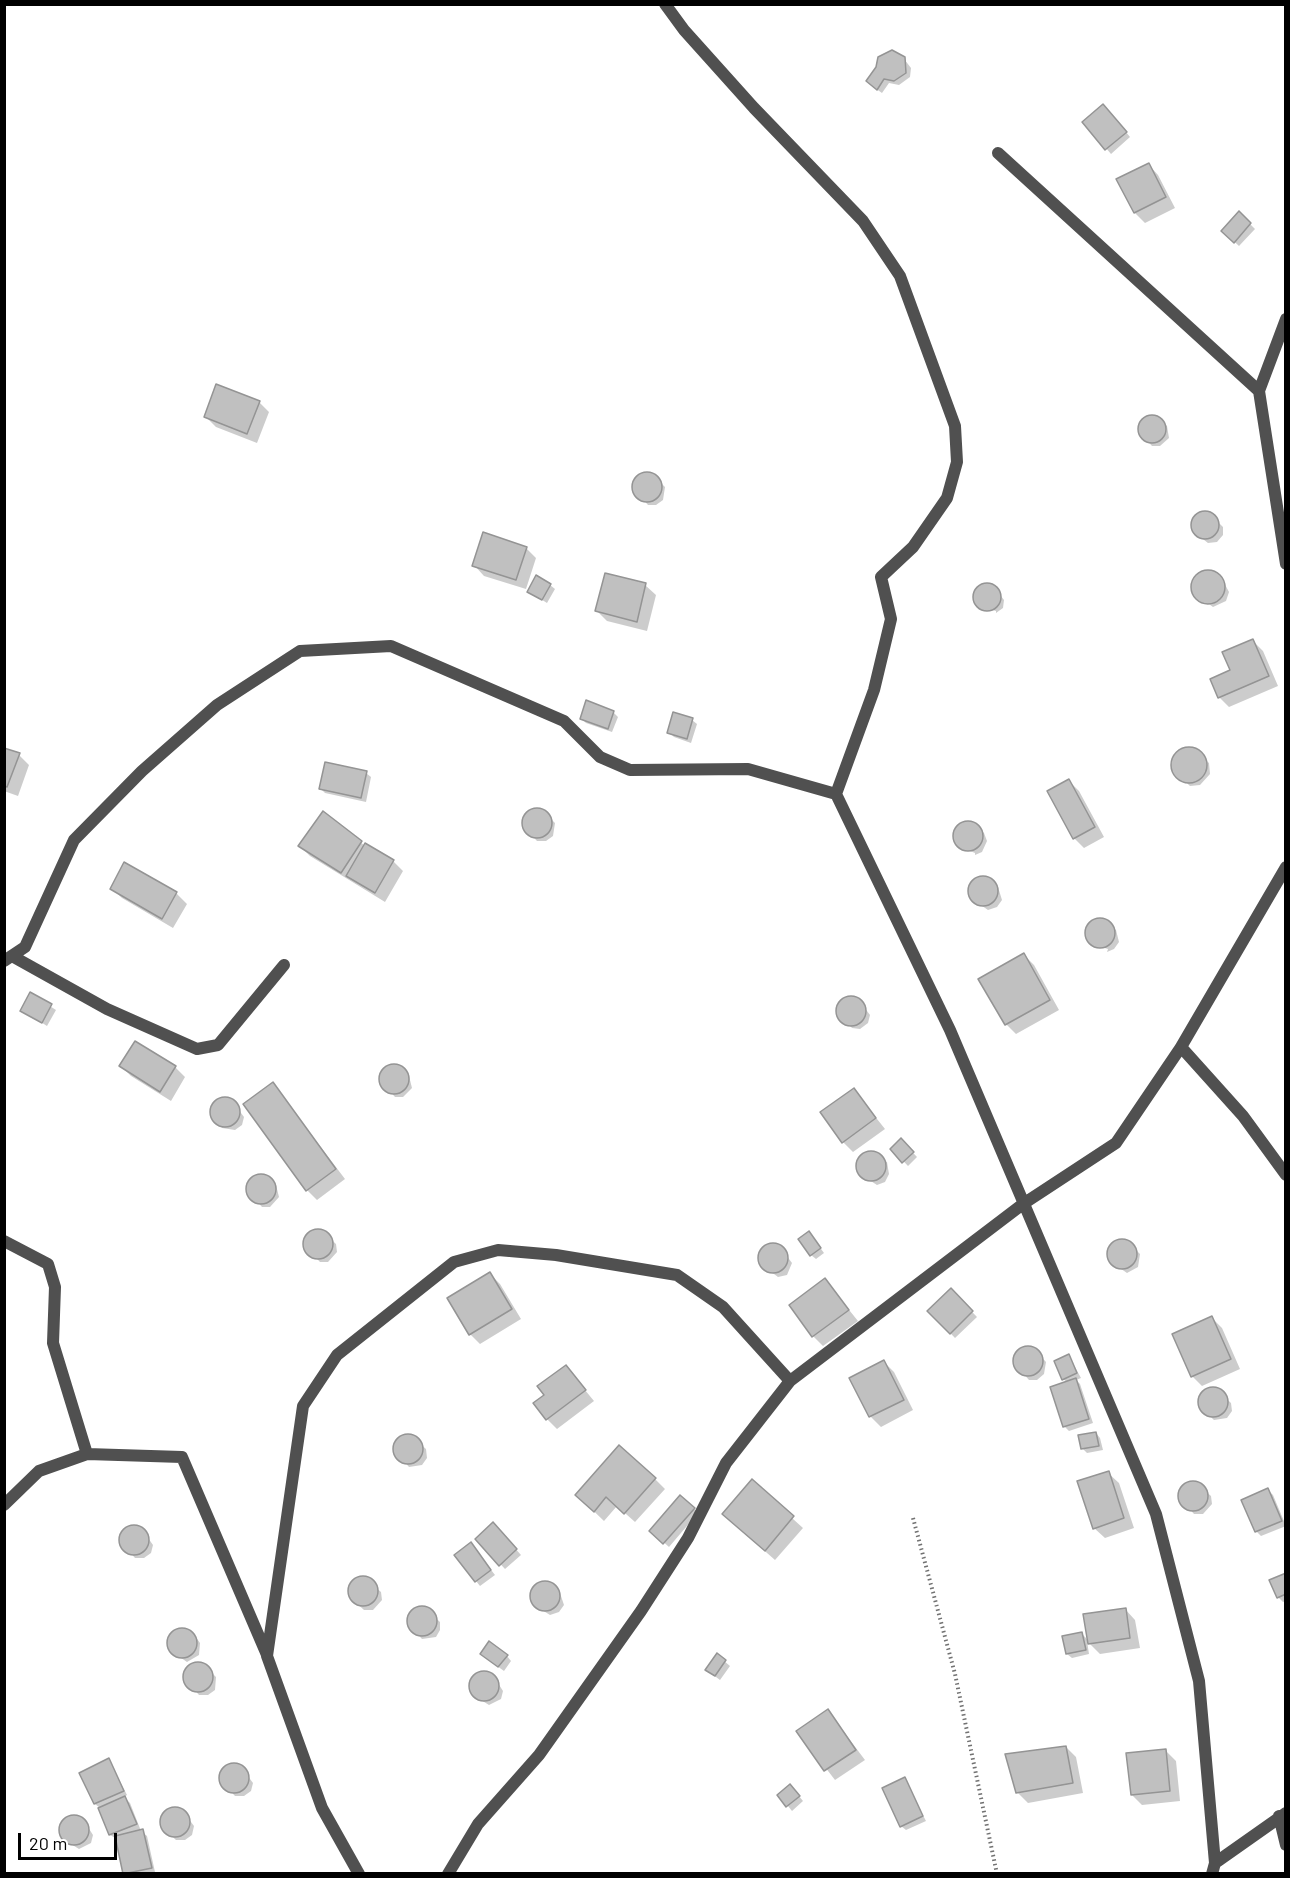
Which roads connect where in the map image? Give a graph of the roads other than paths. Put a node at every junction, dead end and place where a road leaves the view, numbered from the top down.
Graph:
1 (665, 4) edge
2 (998, 153) dead end
3 (1286, 319) edge
4 (1259, 391) junction
5 (1286, 564) edge
6 (836, 794) junction
7 (1286, 867) edge
8 (8, 958) edge
9 (284, 965) dead end
10 (1181, 1047) junction
11 (1286, 1175) edge
12 (1023, 1204) junction
13 (4, 1241) edge
14 (790, 1381) junction
15 (87, 1454) junction
16 (4, 1505) edge
17 (267, 1656) junction
18 (1282, 1815) edge
19 (1286, 1845) edge
20 (1213, 1868) edge
21 (359, 1874) edge
22 (448, 1874) edge

1 - 6 street
2 - 4 street
3 - 4 street
4 - 5 street
6 - 8 street
6 - 12 street
7 - 10 street
8 - 9 street
10 - 11 street
10 - 12 street
12 - 14 street
12 - 20 street
13 - 15 street
14 - 17 street
14 - 22 street
15 - 16 street
15 - 17 street
17 - 21 street
18 - 19 street
18 - 20 street

